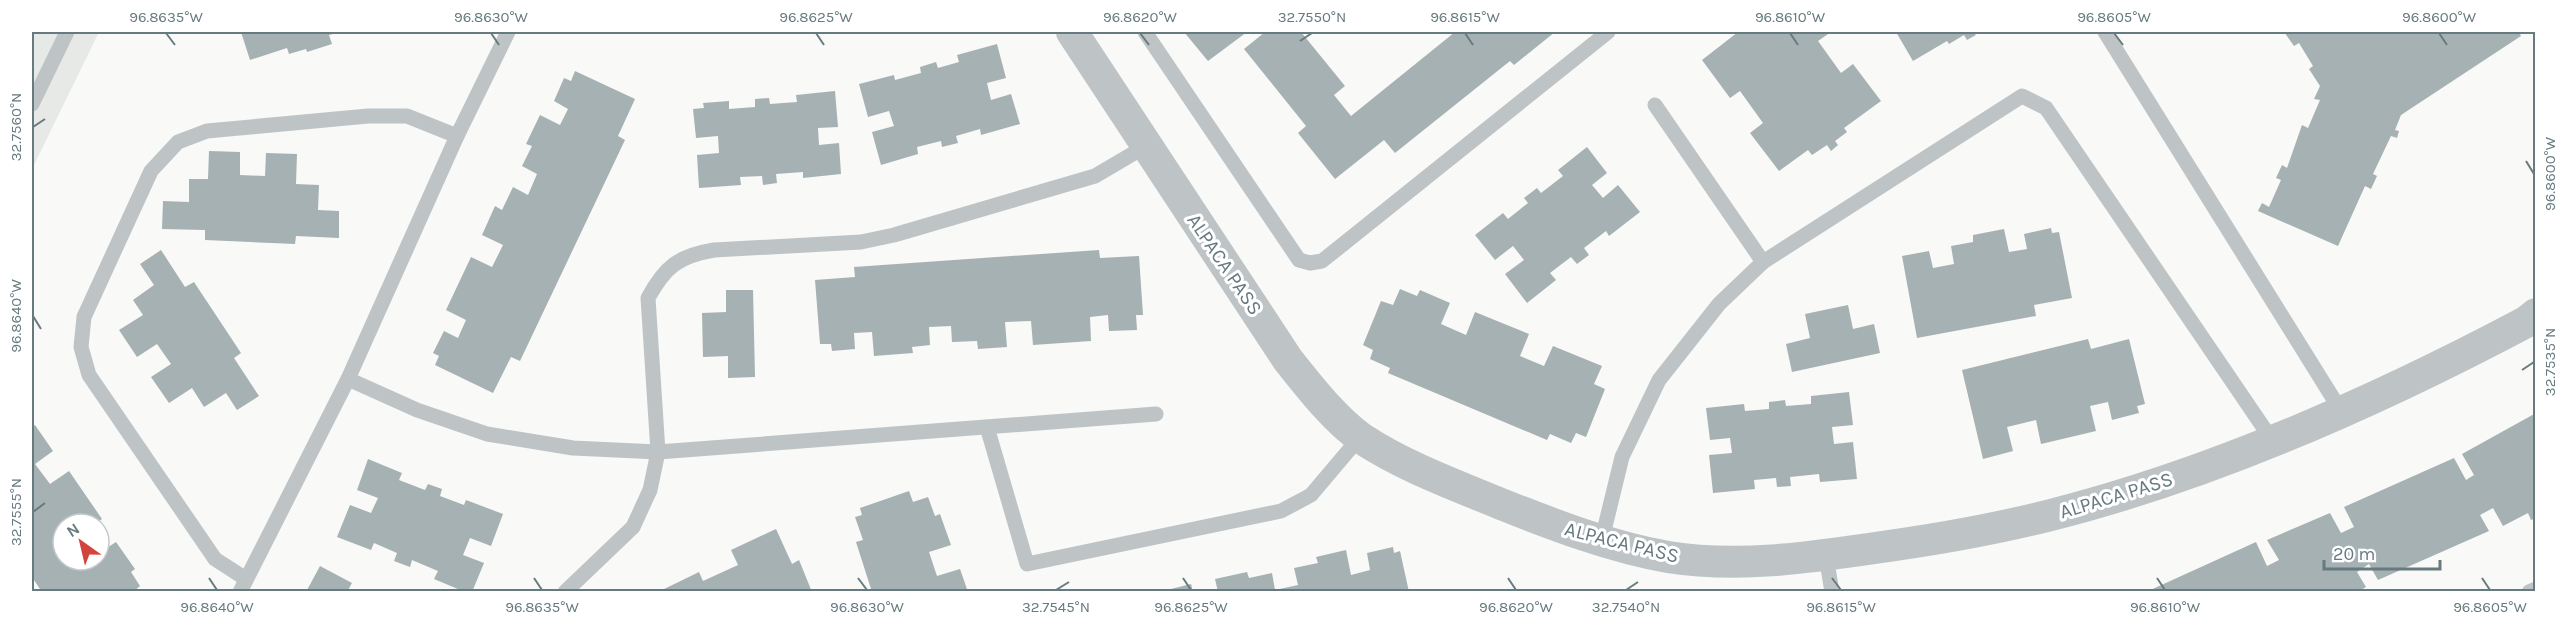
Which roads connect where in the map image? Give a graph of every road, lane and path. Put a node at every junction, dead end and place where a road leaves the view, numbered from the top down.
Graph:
1 (67, 32) edge
2 (508, 32) edge
3 (1072, 32) edge
4 (1146, 32) edge
5 (1608, 32) edge
6 (2105, 32) edge
7 (32, 104) edge
8 (1655, 105) dead end
9 (457, 136) junction
10 (1146, 146) junction
11 (1763, 262) junction
12 (2535, 314) edge
13 (348, 379) junction
14 (2341, 411) junction
15 (1156, 414) dead end
16 (987, 427) junction
17 (1360, 437) junction
18 (2272, 440) junction
19 (658, 452) junction
20 (1602, 539) junction
21 (1826, 556) junction
22 (243, 585) edge
23 (2535, 589) edge
24 (565, 591) edge
25 (1832, 591) edge
26 (2529, 591) edge

1 - 7 lane
2 - 9 lane
3 - 10 street, ALPACA PASS
4 - 5 lane
6 - 14 lane
8 - 11 lane
9 - 13 lane
9 - 22 lane
10 - 17 street, ALPACA PASS
10 - 19 lane
11 - 18 lane
11 - 20 lane
12 - 14 street, ALPACA PASS
13 - 19 lane
13 - 22 lane
14 - 18 street, ALPACA PASS
15 - 16 lane
16 - 17 lane
16 - 19 lane
17 - 20 street, ALPACA PASS
18 - 21 street, ALPACA PASS
19 - 24 lane
20 - 21 street, ALPACA PASS
21 - 25 lane
23 - 26 lane

